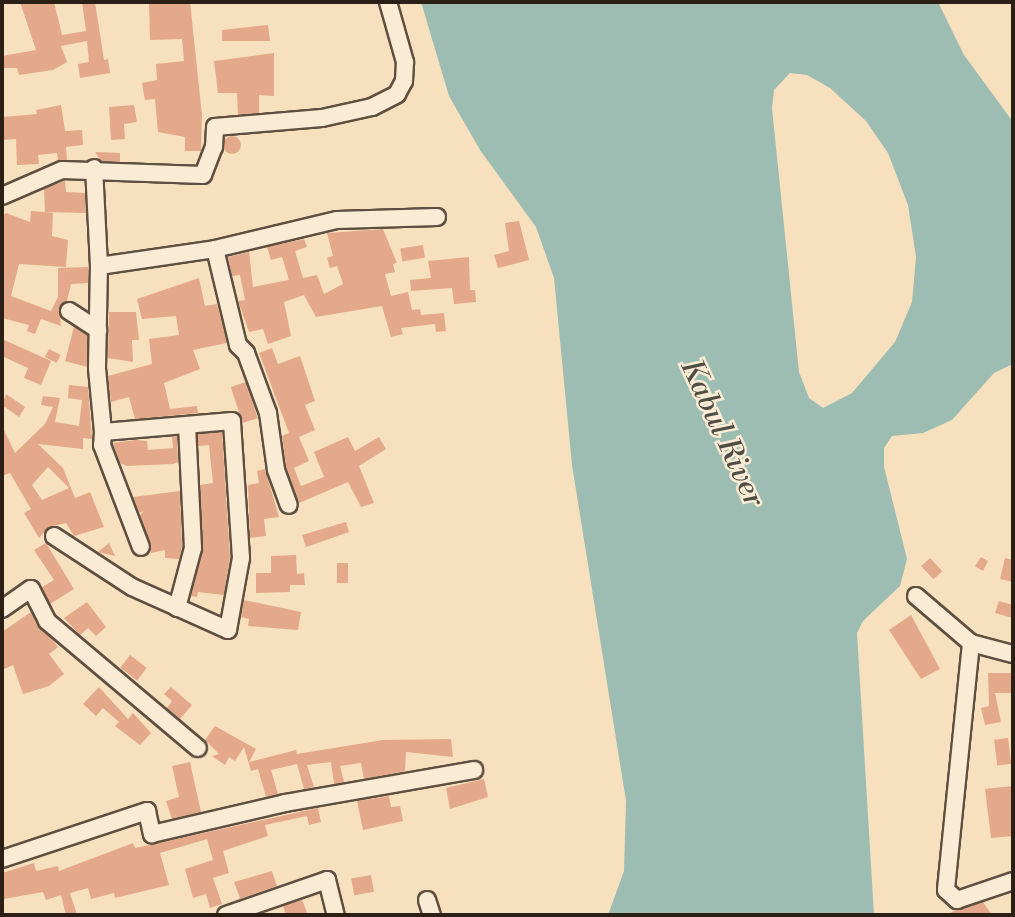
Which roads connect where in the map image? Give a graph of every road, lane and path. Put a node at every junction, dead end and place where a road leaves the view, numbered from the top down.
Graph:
1 (388, 2) edge
2 (94, 168) junction
3 (2, 196) edge
4 (437, 217) dead end
5 (215, 249) junction
6 (99, 266) junction
7 (69, 312) dead end
8 (98, 330) junction
9 (187, 427) junction
10 (103, 432) junction
11 (289, 505) dead end
12 (54, 536) dead end
13 (141, 547) dead end
14 (916, 596) dead end
15 (177, 608) junction
16 (2, 609) edge
17 (971, 643) junction
18 (1013, 654) edge
19 (198, 748) dead end
20 (474, 770) dead end
21 (2, 859) edge
22 (1013, 881) edge
23 (226, 915) edge
24 (336, 915) edge

1 - 2 street
2 - 3 street
2 - 6 street
4 - 5 street
5 - 6 street
5 - 11 street
6 - 8 street
7 - 8 street
8 - 10 street
9 - 10 street
9 - 15 street
9 - 15 street
10 - 13 street
12 - 15 street
14 - 17 street
16 - 19 street
17 - 18 street
17 - 22 street
20 - 21 street
23 - 24 street

